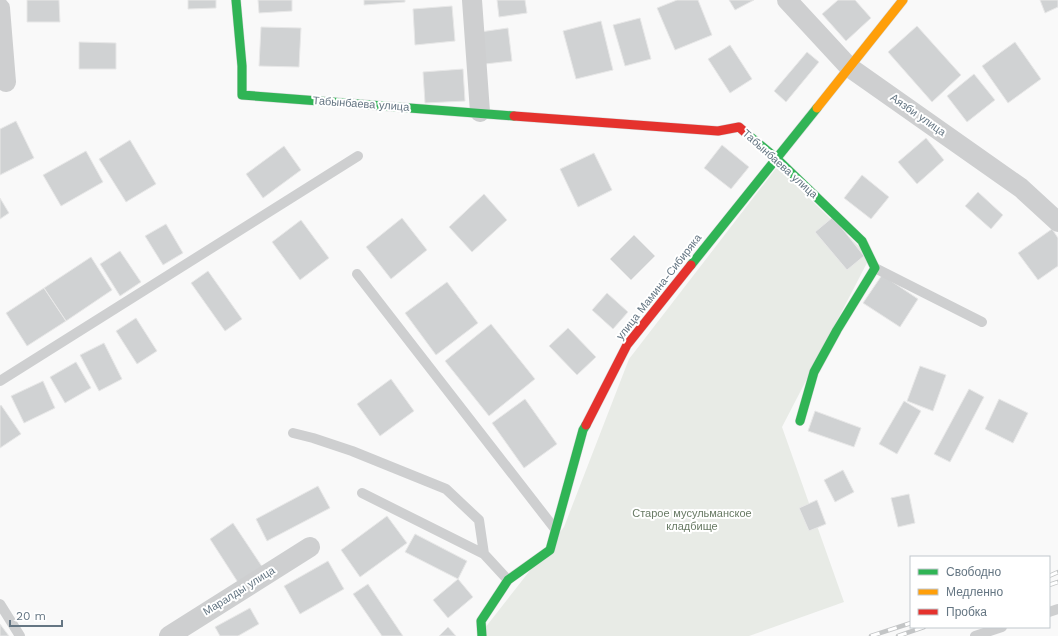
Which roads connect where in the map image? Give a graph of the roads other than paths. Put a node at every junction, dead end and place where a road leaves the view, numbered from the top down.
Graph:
1 (236, 0) edge
2 (472, 0) edge
3 (787, 0) edge
4 (903, 0) edge
5 (0, 8) edge
6 (849, 67) junction
7 (6, 82) dead end
8 (480, 112) junction
9 (358, 156) dead end
10 (776, 158) junction
11 (1058, 222) edge
12 (875, 268) junction
13 (357, 274) dead end
14 (982, 322) dead end
15 (0, 381) edge
16 (800, 421) dead end
17 (293, 433) dead end
18 (362, 493) dead end
19 (556, 530) junction
20 (310, 547) dead end
21 (484, 554) junction
22 (508, 580) junction
23 (0, 604) edge
24 (999, 628) edge
25 (20, 636) edge
26 (169, 636) edge
27 (482, 636) edge
28 (975, 636) edge

1 - 8 street, Табынбаева улица
2 - 8 street
3 - 6 street, Аязби улица
4 - 6 street, улица Мамина-Сибиряка
5 - 7 street
6 - 10 street, улица Мамина-Сибиряка
6 - 11 street, Аязби улица
8 - 10 street, Табынбаева улица
9 - 15 lane
10 - 12 street, Табынбаева улица
10 - 19 street, улица Мамина-Сибиряка
12 - 14 lane
12 - 16 street
13 - 19 lane
17 - 21 lane
18 - 21 lane
19 - 22 street, улица Мамина-Сибиряка
20 - 26 street, Маралды улица
21 - 22 lane
22 - 27 street, улица Мамина-Сибиряка
23 - 25 lane
24 - 28 lane

